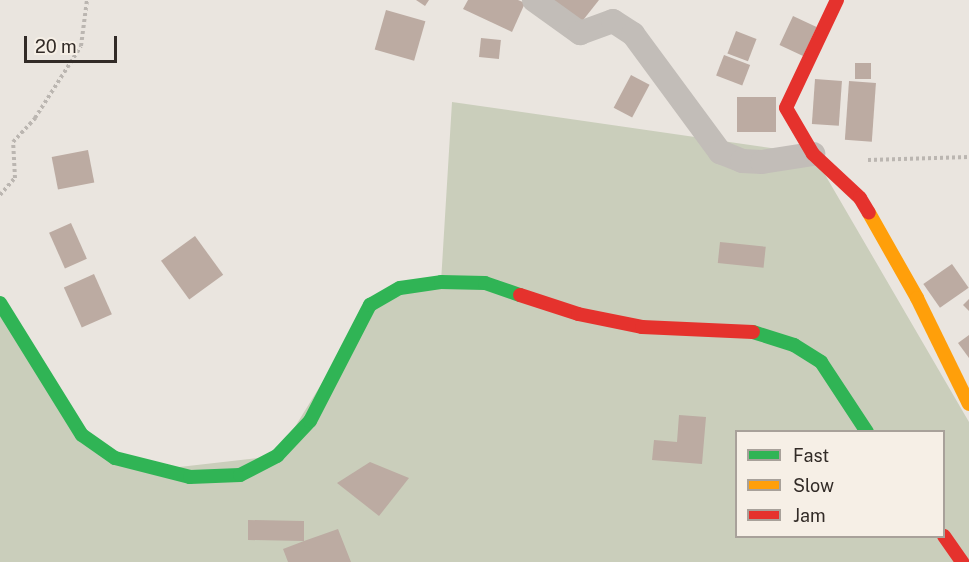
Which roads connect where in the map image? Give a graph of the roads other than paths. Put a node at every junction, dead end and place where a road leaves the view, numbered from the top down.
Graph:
1 (534, 0) edge
2 (837, 0) edge
3 (813, 154) junction
4 (0, 303) edge
5 (969, 404) edge
6 (866, 430) edge
7 (945, 537) edge
8 (962, 562) edge

1 - 3 street
2 - 3 main road
3 - 5 main road
4 - 6 main road
7 - 8 main road

